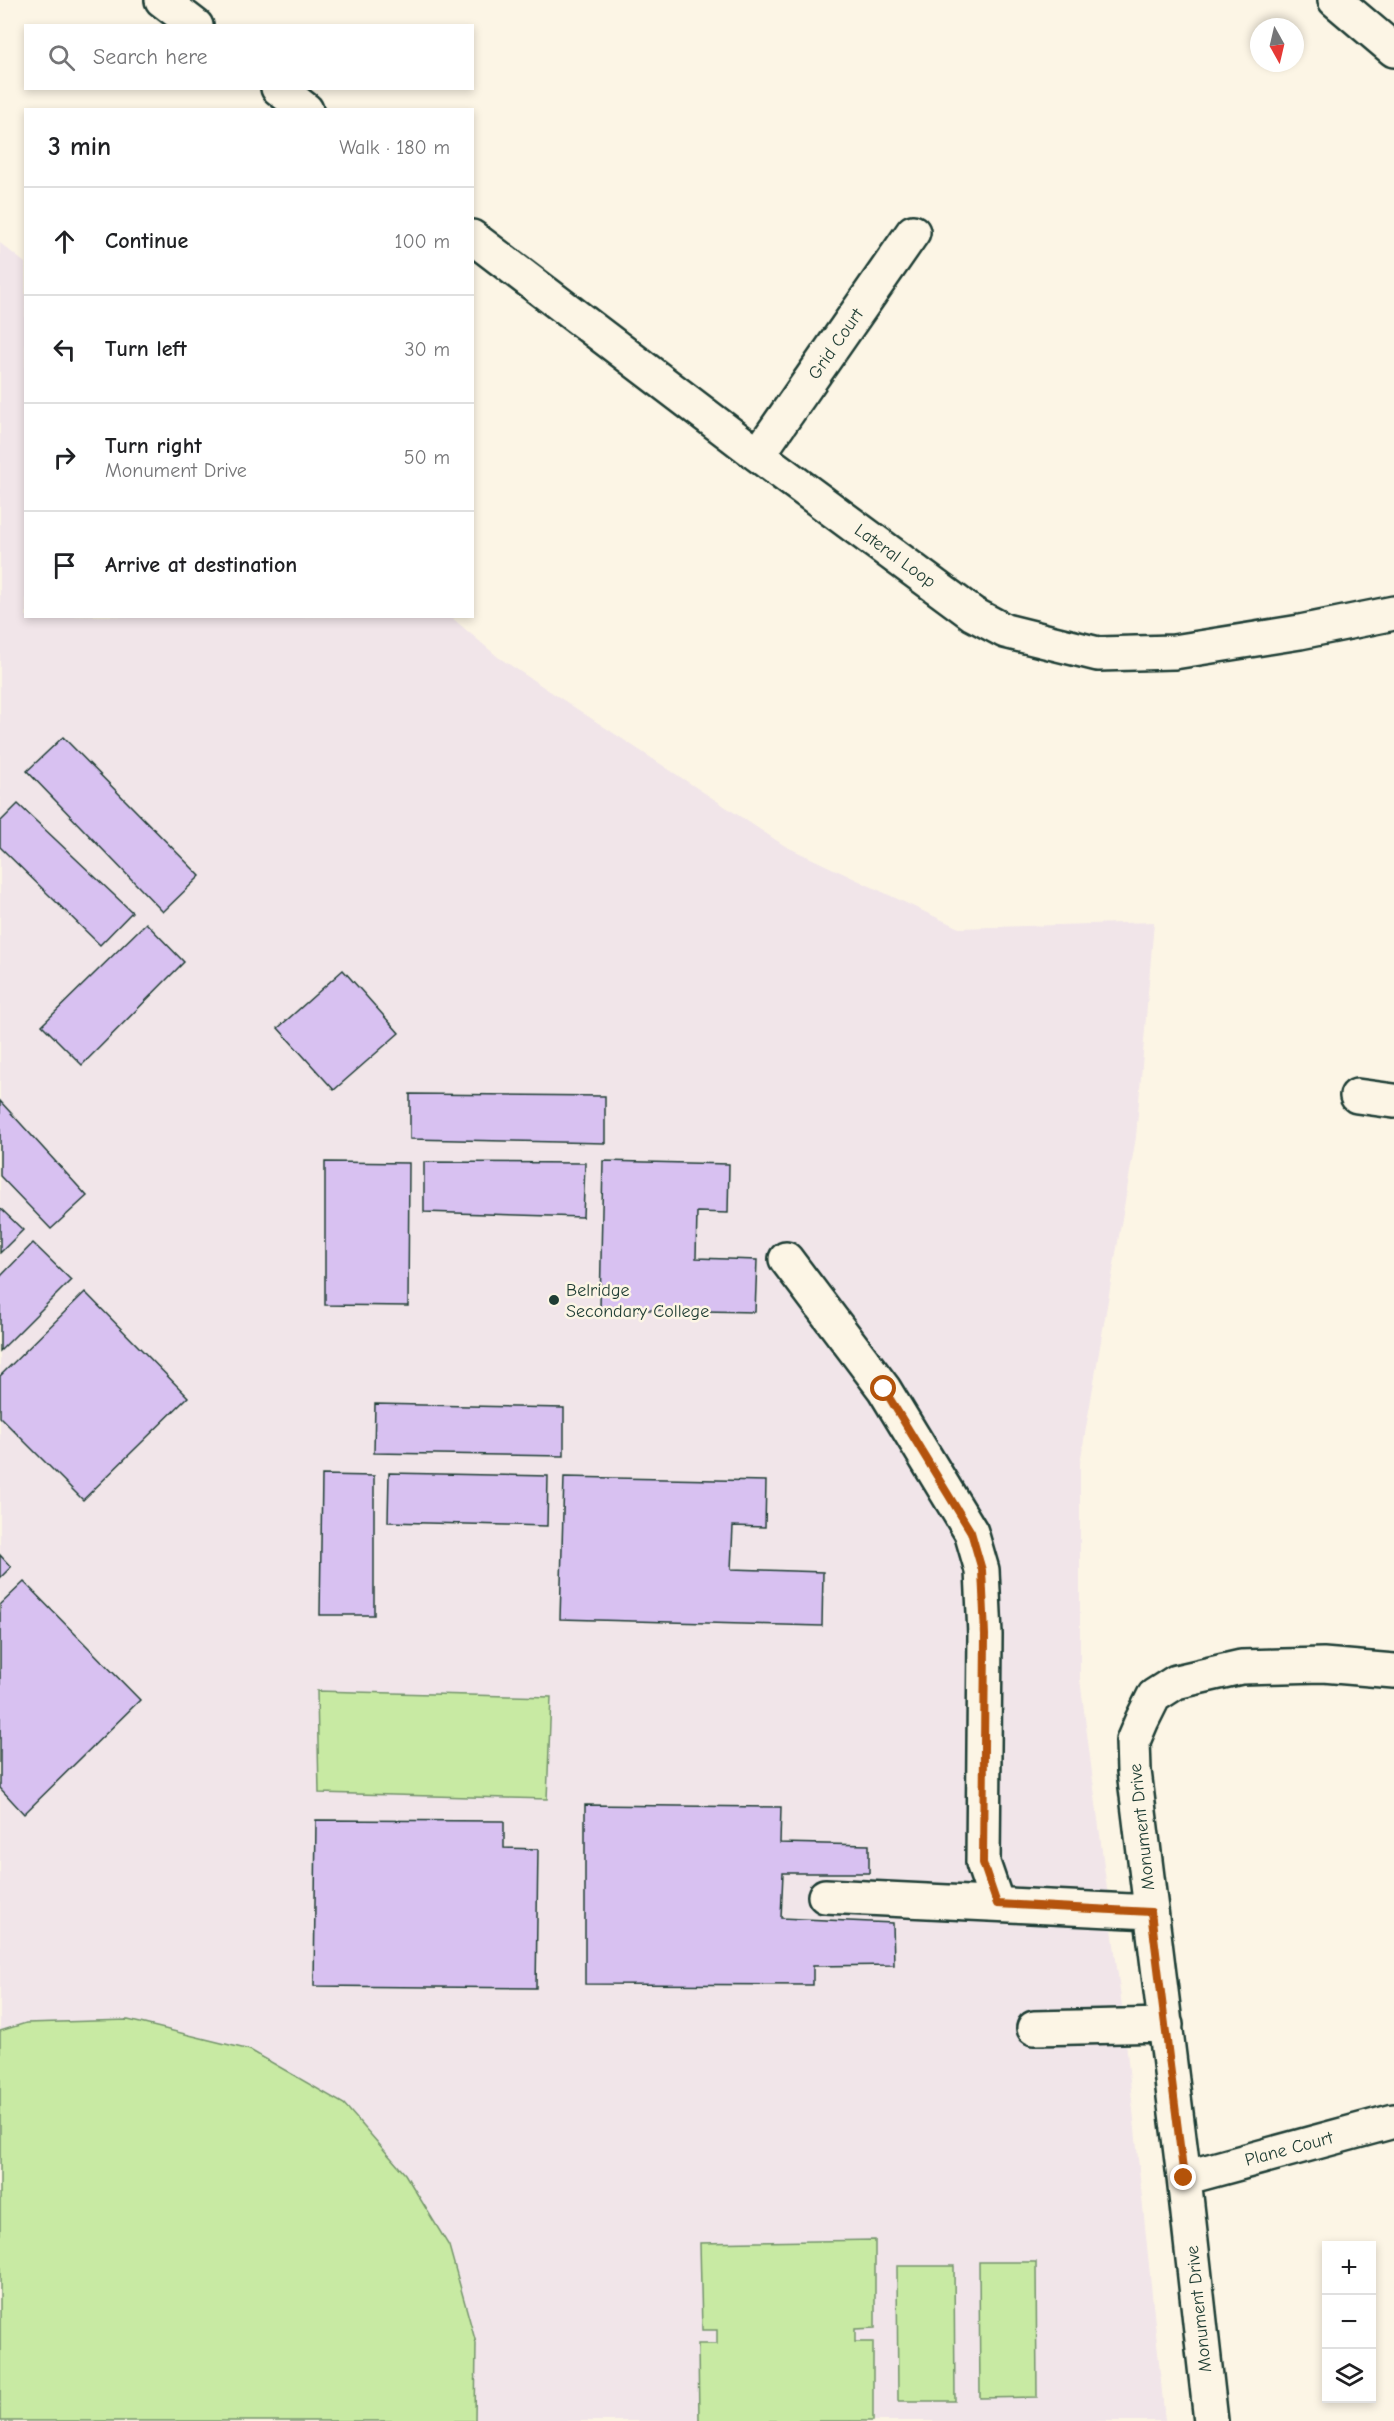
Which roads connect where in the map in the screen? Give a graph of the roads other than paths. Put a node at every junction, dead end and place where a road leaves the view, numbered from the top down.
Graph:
1 (162, 0) edge
2 (1335, 0) edge
3 (193, 24) edge
4 (1394, 50) edge
5 (281, 90) edge
6 (303, 108) edge
7 (913, 232) dead end
8 (474, 239) edge
9 (758, 455) junction
10 (1394, 613) edge
11 (1357, 1096) dead end
12 (1394, 1101) edge
13 (786, 1259) dead end
14 (1394, 1671) edge
15 (825, 1896) dead end
16 (997, 1904) junction
17 (1151, 1912) junction
18 (1166, 2025) junction
19 (1034, 2028) dead end
20 (1394, 2121) edge
21 (1184, 2178) junction
22 (1211, 2421) edge

1 - 3 street
2 - 4 street
5 - 6 street
7 - 9 street, Grid Court
8 - 9 street, Lateral Loop
9 - 10 street, Lateral Loop
11 - 12 street
13 - 16 street
14 - 17 street, Monument Drive
15 - 16 street
16 - 17 street
17 - 18 street, Monument Drive
18 - 19 street
18 - 21 street, Monument Drive
20 - 21 street, Plane Court
21 - 22 street, Monument Drive

